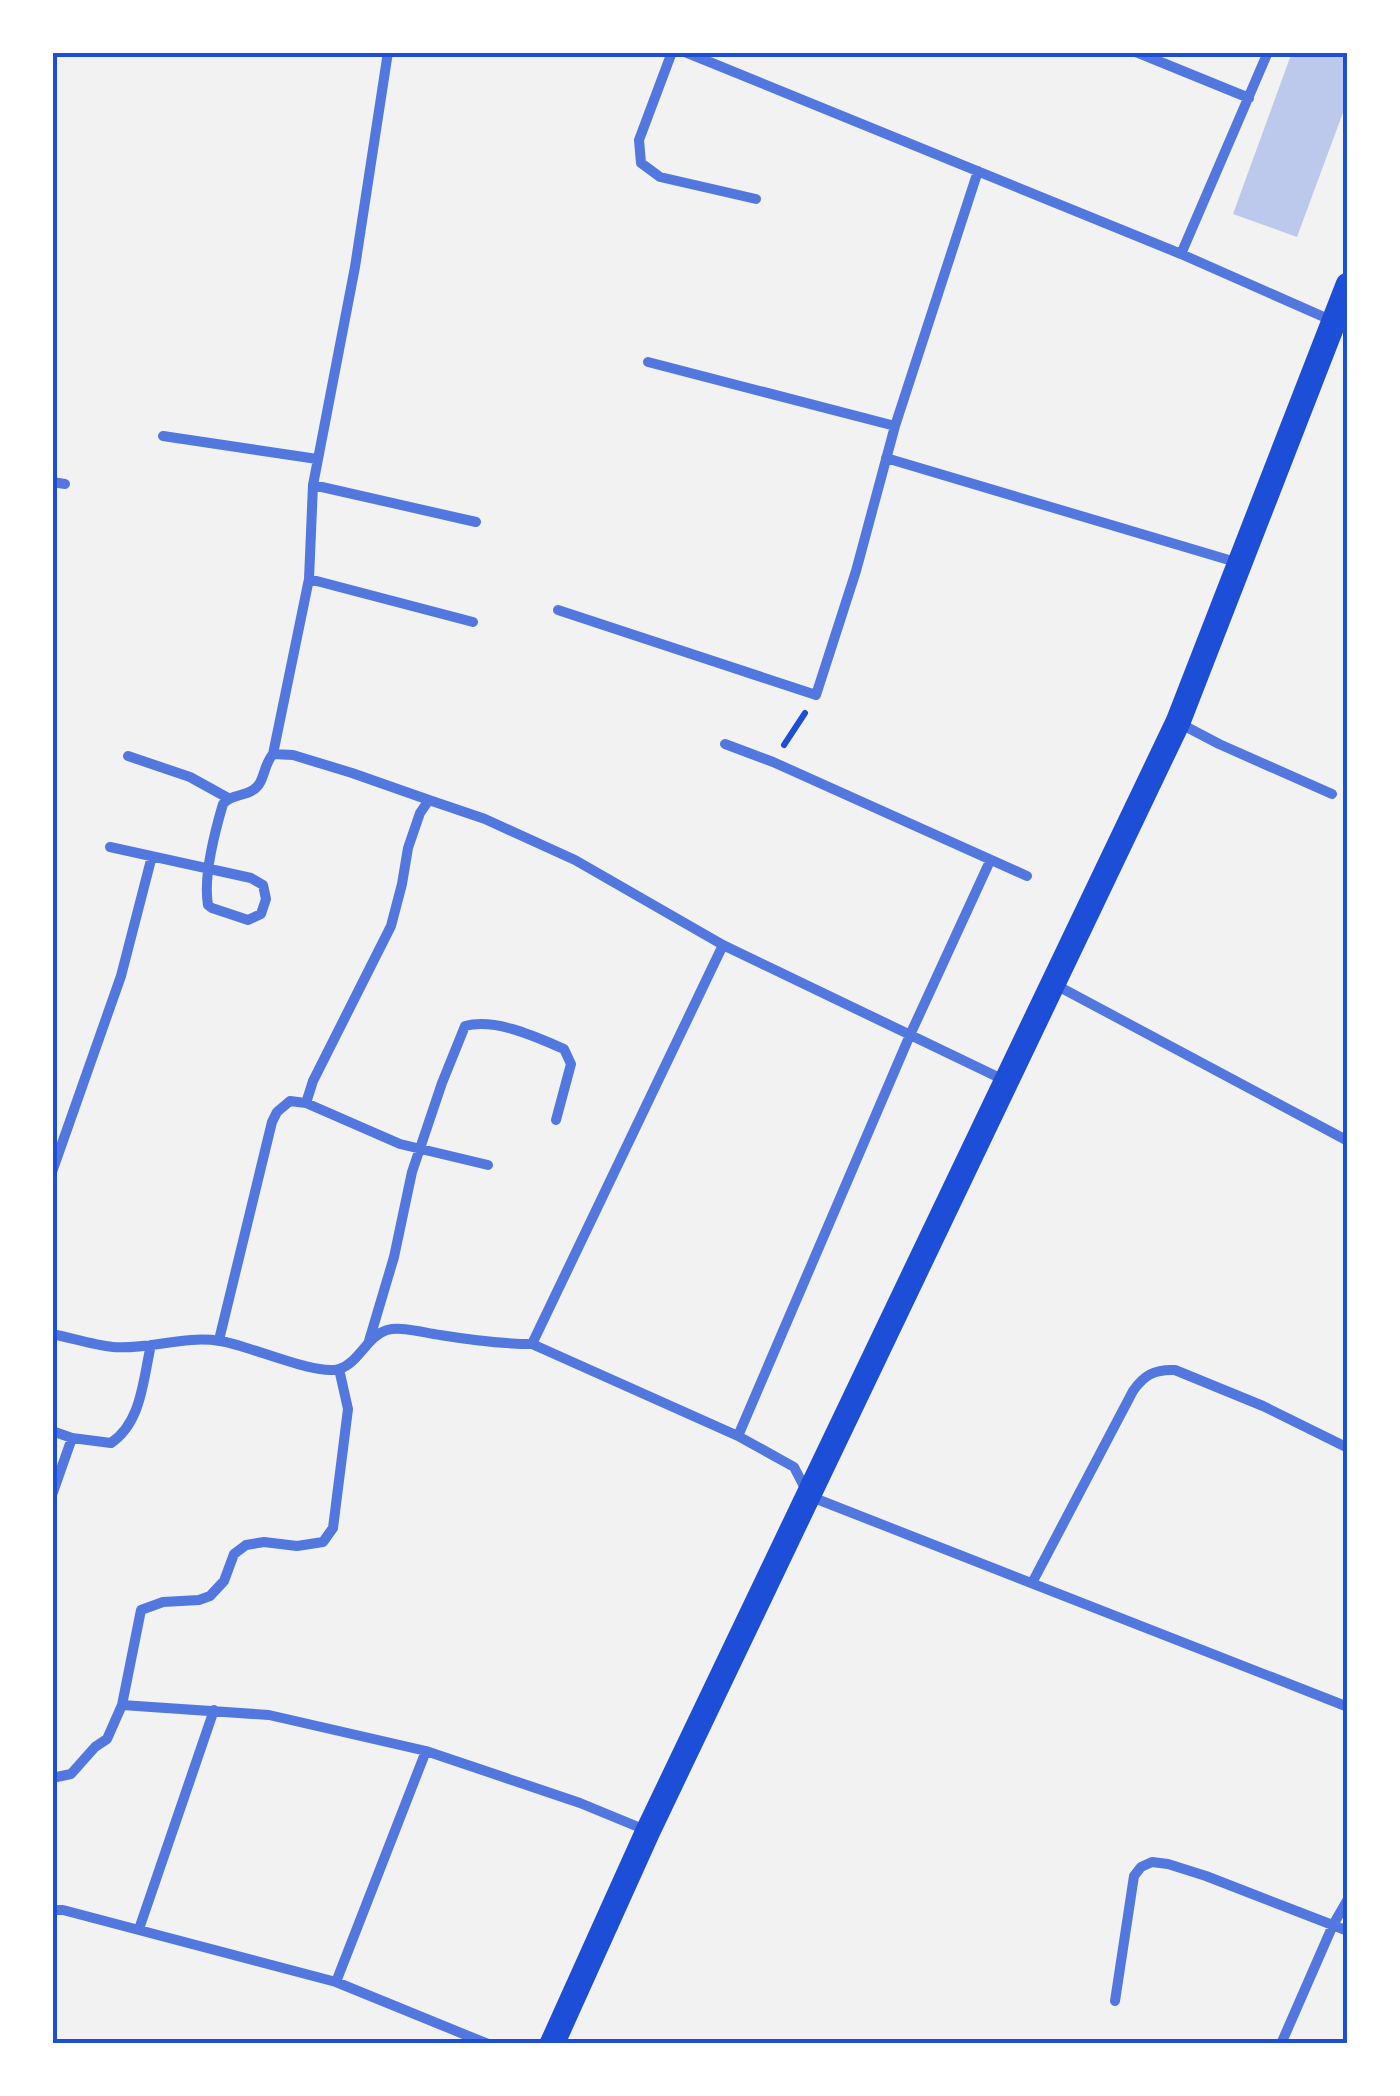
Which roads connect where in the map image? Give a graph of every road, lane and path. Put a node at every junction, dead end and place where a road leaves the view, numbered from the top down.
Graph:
1 (388, 52) edge
2 (672, 52) edge
3 (685, 52) edge
4 (1136, 52) edge
5 (1268, 52) edge
6 (1249, 98) junction
7 (978, 171) junction
8 (756, 200) dead end
9 (1181, 254) junction
10 (1348, 285) edge
11 (1334, 321) junction
12 (648, 362) dead end
13 (895, 426) junction
14 (163, 436) dead end
15 (886, 458) junction
16 (317, 459) junction
17 (52, 482) edge
18 (65, 484) dead end
19 (313, 486) junction
20 (476, 522) dead end
21 (1239, 563) junction
22 (309, 579) junction
23 (558, 610) dead end
24 (473, 622) dead end
25 (816, 696) junction
26 (1178, 722) junction
27 (724, 744) dead end
28 (272, 754) junction
29 (128, 756) dead end
30 (773, 762) junction
31 (1332, 794) dead end
32 (228, 798) junction
33 (429, 800) junction
34 (110, 848) dead end
35 (152, 856) junction
36 (990, 861) junction
37 (210, 870) junction
38 (1027, 876) dead end
39 (723, 945) junction
40 (1054, 984) junction
41 (910, 1034) junction
42 (1007, 1082) junction
43 (306, 1103) junction
44 (556, 1120) dead end
45 (1348, 1140) edge
46 (420, 1150) junction
47 (488, 1165) dead end
48 (52, 1172) edge
49 (52, 1334) edge
50 (219, 1340) junction
51 (369, 1342) junction
52 (532, 1344) junction
53 (151, 1345) junction
54 (339, 1369) junction
55 (52, 1432) edge
56 (738, 1436) junction
57 (72, 1438) junction
58 (1348, 1448) edge
59 (52, 1495) edge
60 (809, 1496) junction
61 (1032, 1583) junction
62 (122, 1704) junction
63 (1348, 1707) edge
64 (214, 1710) junction
65 (426, 1751) junction
66 (52, 1778) edge
67 (648, 1832) junction
68 (1348, 1899) edge
69 (52, 1910) edge
70 (1333, 1926) junction
71 (139, 1929) junction
72 (1348, 1931) edge
73 (336, 1982) junction
74 (1115, 2000) dead end
75 (488, 2044) edge
76 (552, 2044) edge
77 (1281, 2044) edge

1 - 16 street
2 - 8 street
3 - 7 street
4 - 6 street
5 - 6 street
6 - 9 street
7 - 9 street
7 - 13 street
9 - 11 street
10 - 11 main road
11 - 21 main road
12 - 13 street
13 - 15 street
14 - 16 street
15 - 21 street
15 - 25 street
16 - 19 street
17 - 18 street
19 - 20 street
19 - 22 street
21 - 26 main road
22 - 24 street
22 - 28 street
23 - 25 street
25 - 30 path
26 - 31 street
26 - 40 main road
27 - 30 street
28 - 32 street
28 - 33 street
29 - 32 street
30 - 36 street
32 - 37 street
33 - 39 street
33 - 43 street
34 - 35 street
35 - 37 street
35 - 48 street
36 - 38 street
36 - 41 street
37 - 37 street
39 - 41 street
39 - 52 street
40 - 42 main road
40 - 45 street
41 - 42 street
41 - 56 street
42 - 60 main road
43 - 46 street
43 - 50 street
44 - 46 street
46 - 47 street
46 - 51 street
49 - 53 street
50 - 53 street
50 - 54 street
51 - 52 street
51 - 54 street
52 - 56 street
53 - 57 street
54 - 62 street
55 - 57 street
56 - 60 street
57 - 59 street
58 - 61 street
60 - 61 street
60 - 67 main road
61 - 63 street
62 - 64 street
62 - 66 street
64 - 65 street
64 - 71 street
65 - 67 street
65 - 73 street
67 - 76 main road
68 - 70 street
69 - 71 street
70 - 72 street
70 - 74 street
70 - 77 street
71 - 73 street
73 - 75 street

